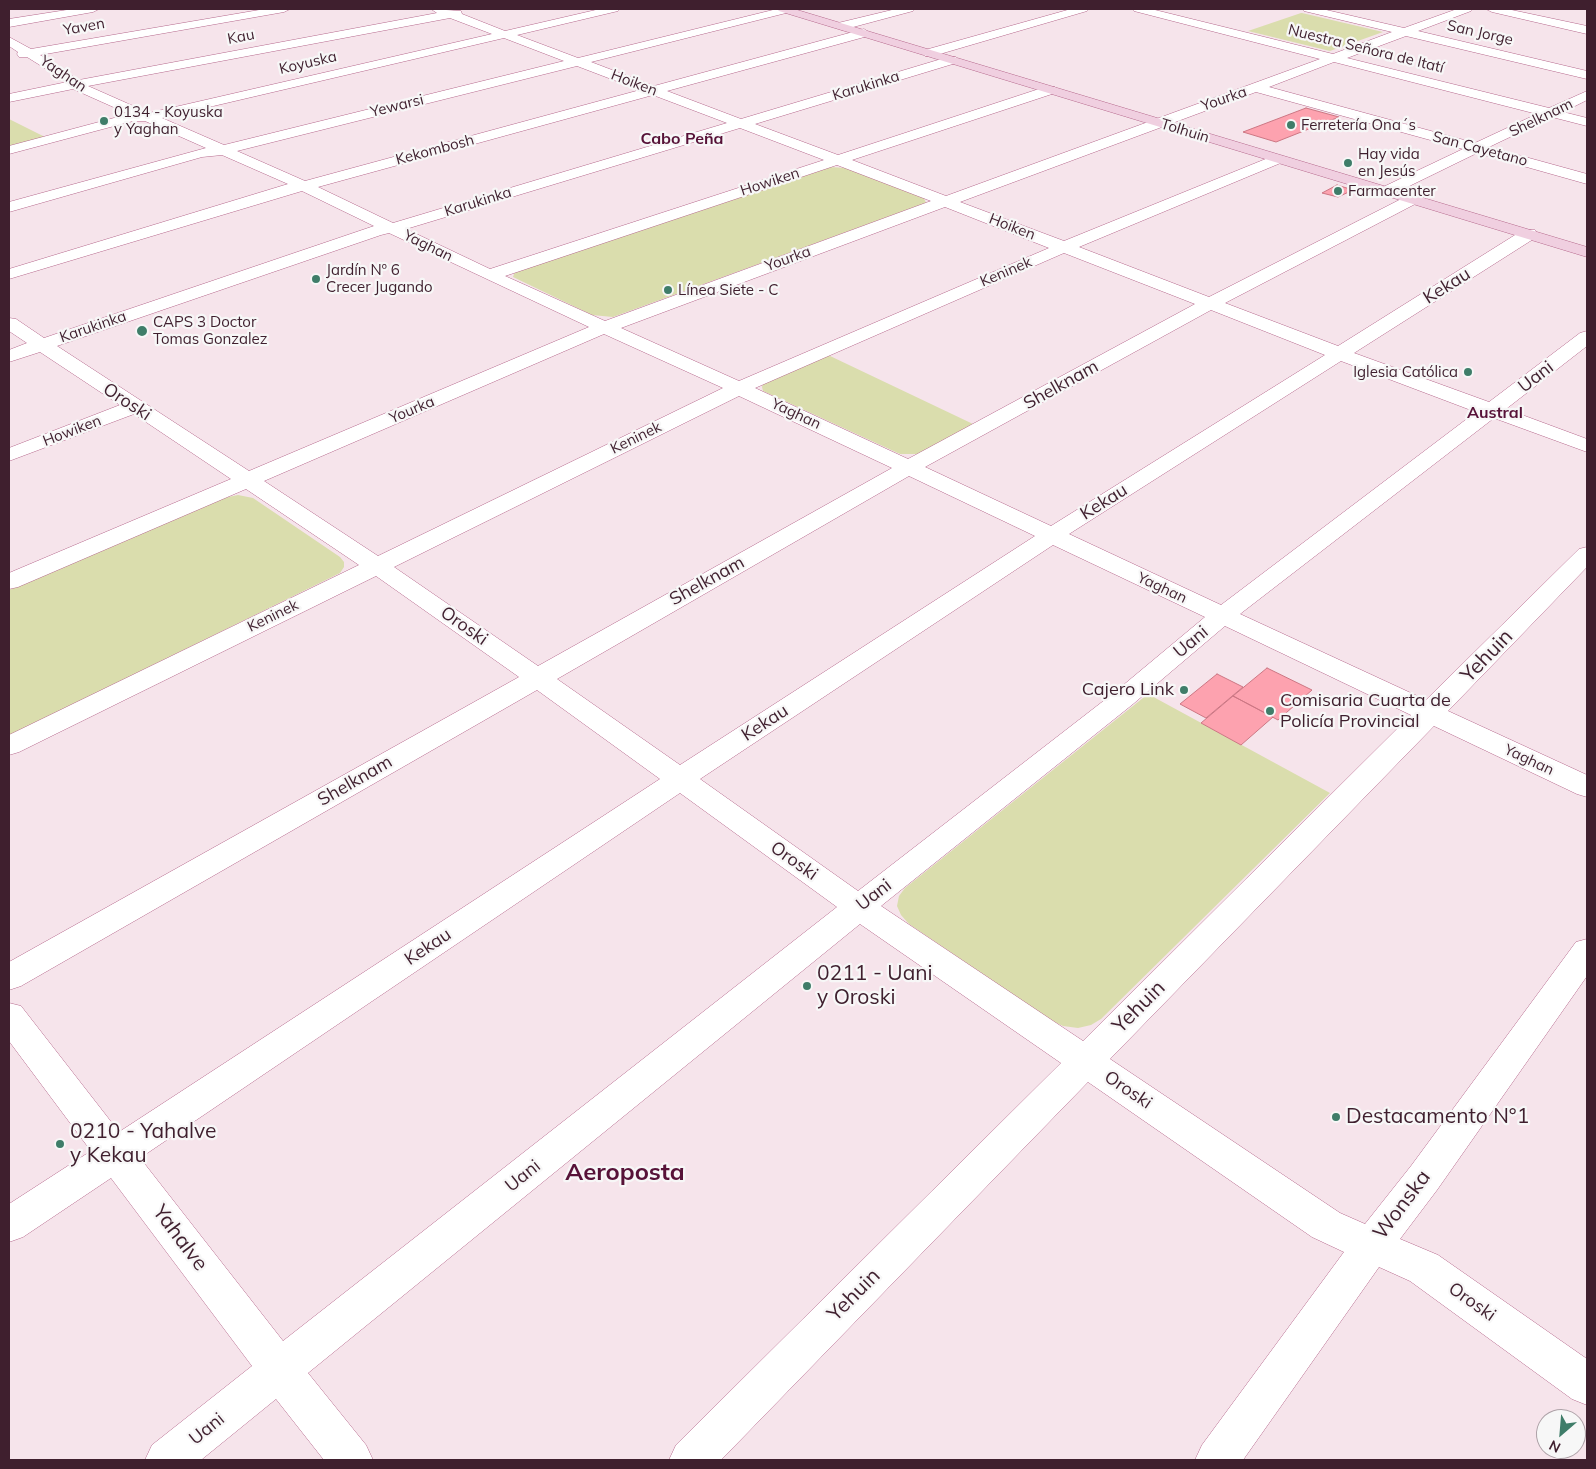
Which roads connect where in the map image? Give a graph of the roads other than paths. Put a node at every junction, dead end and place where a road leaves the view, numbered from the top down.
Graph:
1 (93, 9) edge
2 (284, 9) edge
3 (436, 9) edge
4 (479, 9) edge
5 (614, 9) edge
6 (785, 9) edge
7 (909, 9) edge
8 (1083, 9) edge
9 (1138, 9) edge
10 (1308, 9) edge
11 (1467, 9) edge
12 (1492, 9) edge
13 (450, 14) junction
14 (9, 23) edge
15 (842, 26) junction
16 (1587, 30) edge
17 (1404, 32) junction
18 (864, 33) junction
19 (505, 34) junction
20 (9, 41) edge
21 (30, 53) junction
22 (929, 53) junction
23 (9, 56) edge
24 (1334, 58) junction
25 (952, 60) junction
26 (576, 61) junction
27 (1587, 75) edge
28 (75, 86) junction
29 (1258, 88) junction
30 (654, 90) junction
31 (1050, 90) junction
32 (1587, 95) edge
33 (9, 98) edge
34 (1551, 113) junction
35 (148, 117) junction
36 (1587, 122) edge
37 (1158, 123) junction
38 (741, 124) junction
39 (1478, 149) junction
40 (9, 150) edge
41 (220, 151) junction
42 (1278, 159) junction
43 (838, 160) junction
44 (1587, 179) edge
45 (304, 186) junction
46 (1386, 191) junction
47 (1413, 199) junction
48 (944, 202) junction
49 (9, 207) edge
50 (392, 228) junction
51 (1530, 234) junction
52 (1065, 247) junction
53 (1587, 252) edge
54 (9, 274) edge
55 (490, 276) junction
56 (1211, 303) junction
57 (9, 323) edge
58 (603, 328) junction
59 (1587, 337) edge
60 (41, 345) junction
61 (1340, 354) junction
62 (9, 356) edge
63 (739, 388) junction
64 (134, 407) junction
65 (1492, 410) junction
66 (1587, 446) edge
67 (9, 455) edge
68 (910, 467) junction
69 (247, 480) junction
70 (1051, 536) junction
71 (1587, 554) edge
72 (376, 565) junction
73 (9, 582) edge
74 (1222, 616) junction
75 (537, 677) junction
76 (1430, 714) junction
77 (9, 746) edge
78 (680, 779) junction
79 (1587, 787) edge
80 (859, 907) junction
81 (1587, 951) edge
82 (9, 977) edge
83 (9, 1016) edge
84 (1086, 1061) junction
85 (116, 1154) junction
86 (9, 1224) edge
87 (1373, 1244) junction
88 (280, 1370) junction
89 (1587, 1384) edge
90 (168, 1460) edge
91 (351, 1460) edge
92 (691, 1460) edge
93 (1217, 1460) edge

1 - 14 street
2 - 21 street, Yaven
3 - 13 street, Hoiken
4 - 13 street, Kau
5 - 19 street, Koyuska
6 - 15 street, Tolhuin
6 - 26 street, Yewarsi
7 - 15 street
8 - 22 street
9 - 24 street, Nuestra Señora de Itatí
10 - 17 street, San Jorge
11 - 17 street, Yourka
12 - 16 street
13 - 19 street, Hoiken
13 - 28 street, Kau
15 - 18 street, Tolhuin
17 - 24 street, Yourka
17 - 27 street, San Jorge
18 - 22 street, Tolhuin
18 - 30 street, Kekombosh
19 - 26 street, Hoiken
19 - 35 street, Koyuska
20 - 21 street, Yaghan
21 - 23 street, Yaven
21 - 28 street, Yaghan
22 - 25 street, Tolhuin
24 - 29 street, Yourka
24 - 34 street, Nuestra Señora de Itatí
25 - 31 street, Tolhuin
25 - 38 street, Karukinka
26 - 30 street, Hoiken
26 - 41 street, Yewarsi
28 - 33 street, Kau
28 - 35 street, Yaghan
29 - 37 street, Yourka
29 - 39 street, San Cayetano
30 - 38 street, Hoiken
30 - 45 street, Kekombosh
31 - 37 street, Tolhuin
31 - 43 street, Howiken
32 - 34 street, Shelknam
34 - 36 street, Nuestra Señora de Itatí
34 - 39 street, Shelknam
35 - 40 street, Koyuska
35 - 41 street, Yaghan
37 - 42 street, Tolhuin
37 - 48 street, Yourka
38 - 43 street, Hoiken
38 - 50 street, Karukinka
39 - 44 street, San Cayetano
39 - 46 street, Shelknam
41 - 45 street, Yaghan
41 - 49 street, Yewarsi
42 - 46 street, Tolhuin
42 - 52 street, Keninek
43 - 48 street, Hoiken
43 - 55 street, Howiken
45 - 50 street, Yaghan
45 - 54 street, Kekombosh
46 - 47 street, Tolhuin
47 - 51 street, Tolhuin
47 - 56 street, Shelknam
48 - 52 street, Hoiken
48 - 58 street, Yourka
50 - 55 street, Yaghan
50 - 60 street, Karukinka
51 - 53 street, Tolhuin
51 - 61 street, Kekau
52 - 56 street, Hoiken
52 - 63 street, Keninek
55 - 58 street, Yaghan
56 - 61 street, Hoiken
56 - 68 street, Shelknam
57 - 60 street, Oroski
58 - 63 street, Yaghan
58 - 69 street, Yourka
59 - 65 street, Uani
60 - 62 street, Karukinka
60 - 64 street, Oroski
61 - 65 street, Hoiken
61 - 70 street, Kekau
63 - 68 street, Yaghan
63 - 72 street, Keninek
64 - 67 street, Howiken
64 - 69 street, Oroski
65 - 66 street, Hoiken
65 - 74 street, Uani
68 - 70 street, Yaghan
68 - 75 street, Shelknam
69 - 72 street, Oroski
69 - 73 street, Yourka
70 - 74 street, Yaghan
70 - 78 street, Kekau
71 - 76 street, Yehuin
72 - 75 street, Oroski
72 - 77 street, Keninek
74 - 76 street, Yaghan
74 - 80 street, Uani
75 - 78 street, Oroski
75 - 82 street, Shelknam
76 - 79 street, Yaghan
76 - 84 street, Yehuin
78 - 80 street, Oroski
78 - 85 street, Kekau
80 - 84 street, Oroski
80 - 88 street, Uani
81 - 87 street, Wonska
83 - 85 street, Yahalve
84 - 87 street, Oroski
84 - 92 street, Yehuin
85 - 86 street, Kekau
85 - 88 street, Yahalve
87 - 89 street, Oroski
87 - 93 street, Wonska
88 - 90 street, Uani
88 - 91 street, Yahalve

